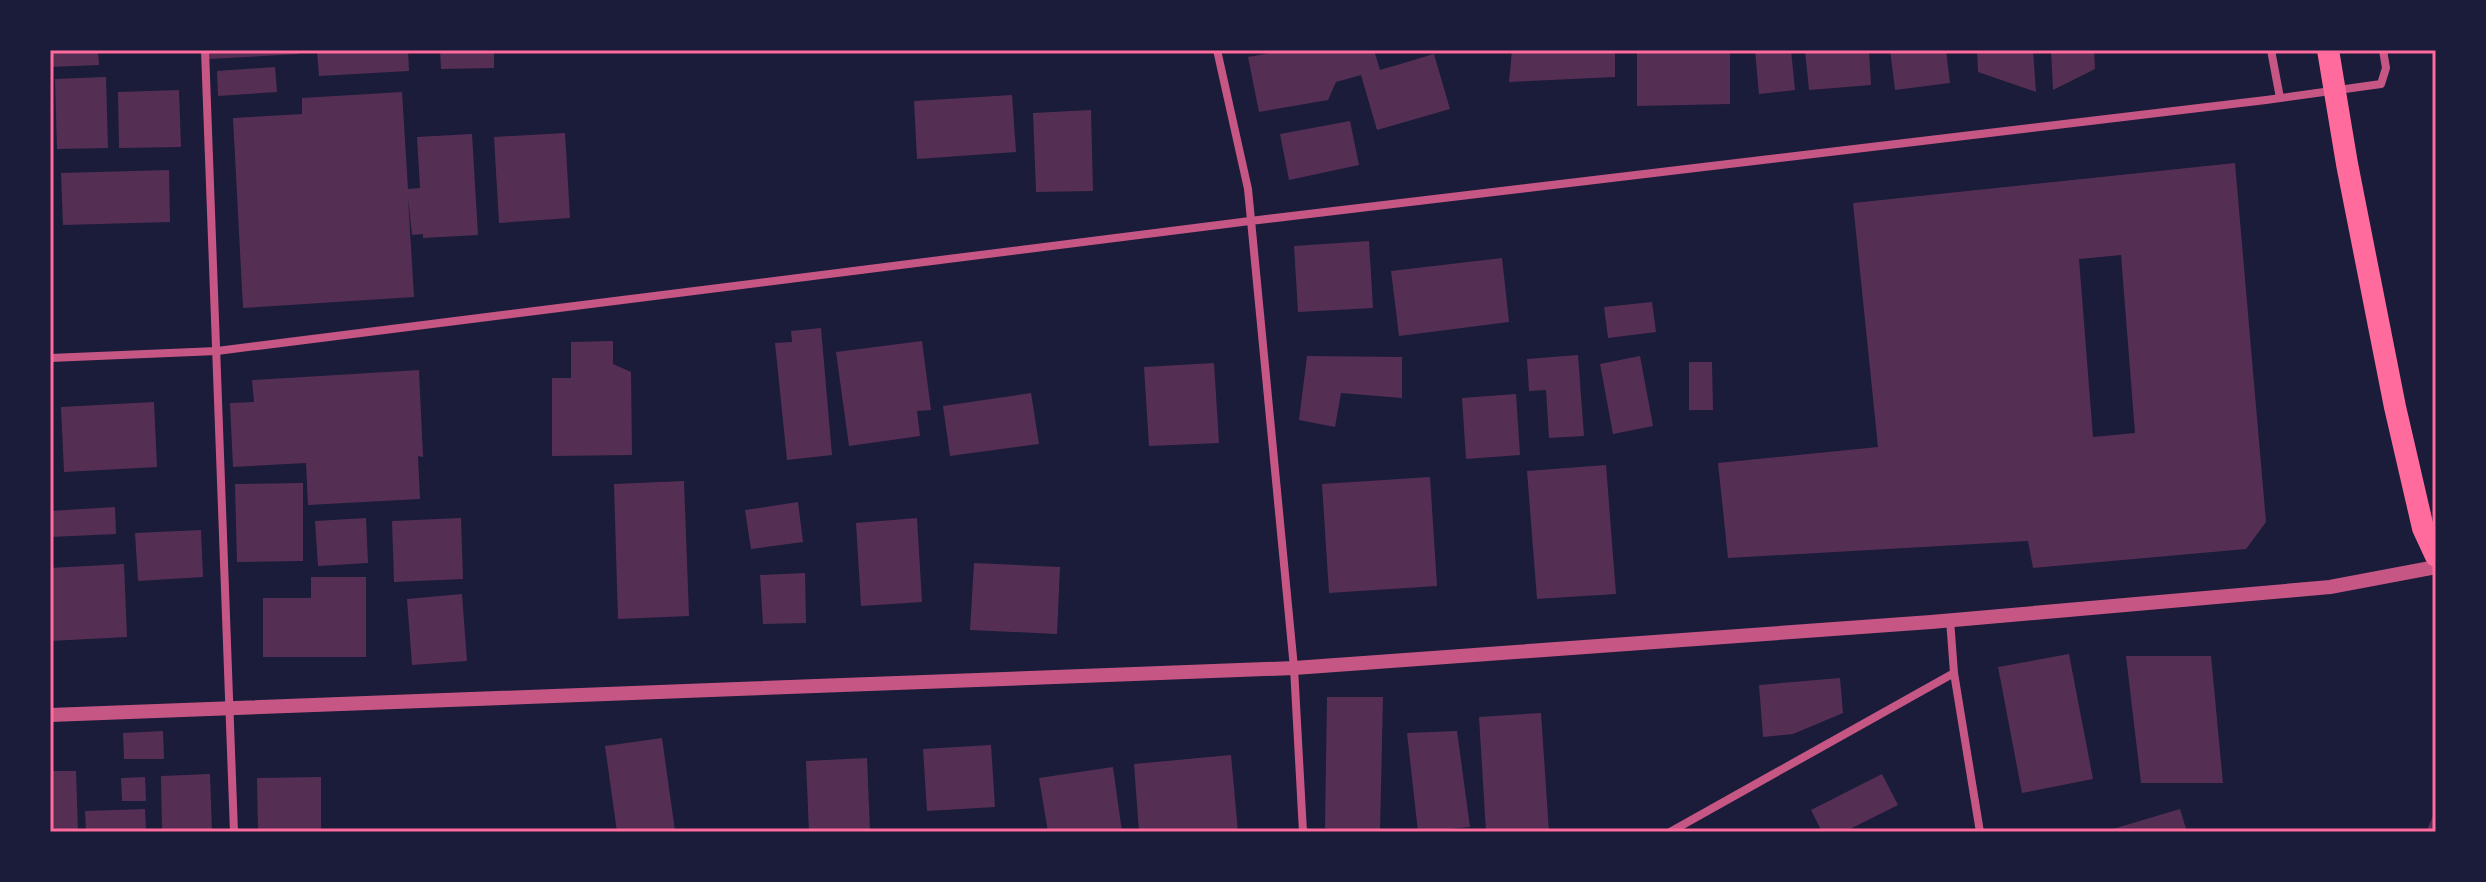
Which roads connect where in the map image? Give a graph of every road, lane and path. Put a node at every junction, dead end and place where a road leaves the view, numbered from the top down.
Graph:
1 (205, 50) edge
2 (1217, 50) edge
3 (2271, 50) edge
4 (2328, 50) edge
5 (2383, 50) edge
6 (2336, 90) junction
7 (2280, 98) junction
8 (1250, 221) junction
9 (217, 351) junction
10 (50, 358) edge
11 (2436, 556) edge
12 (2436, 567) edge
13 (1950, 620) junction
14 (1294, 668) junction
15 (1954, 673) junction
16 (230, 708) junction
17 (50, 715) edge
18 (234, 832) edge
19 (1303, 832) edge
20 (1670, 832) edge
21 (1980, 832) edge

1 - 9 street
2 - 8 street
3 - 7 street
4 - 6 highway
5 - 6 street
6 - 7 street
6 - 11 highway
7 - 8 street
8 - 9 street
8 - 14 street
9 - 10 street
9 - 16 street
12 - 13 street
13 - 14 street
13 - 15 street
14 - 16 street
14 - 19 street
15 - 20 street
15 - 21 street
16 - 17 street
16 - 18 street

